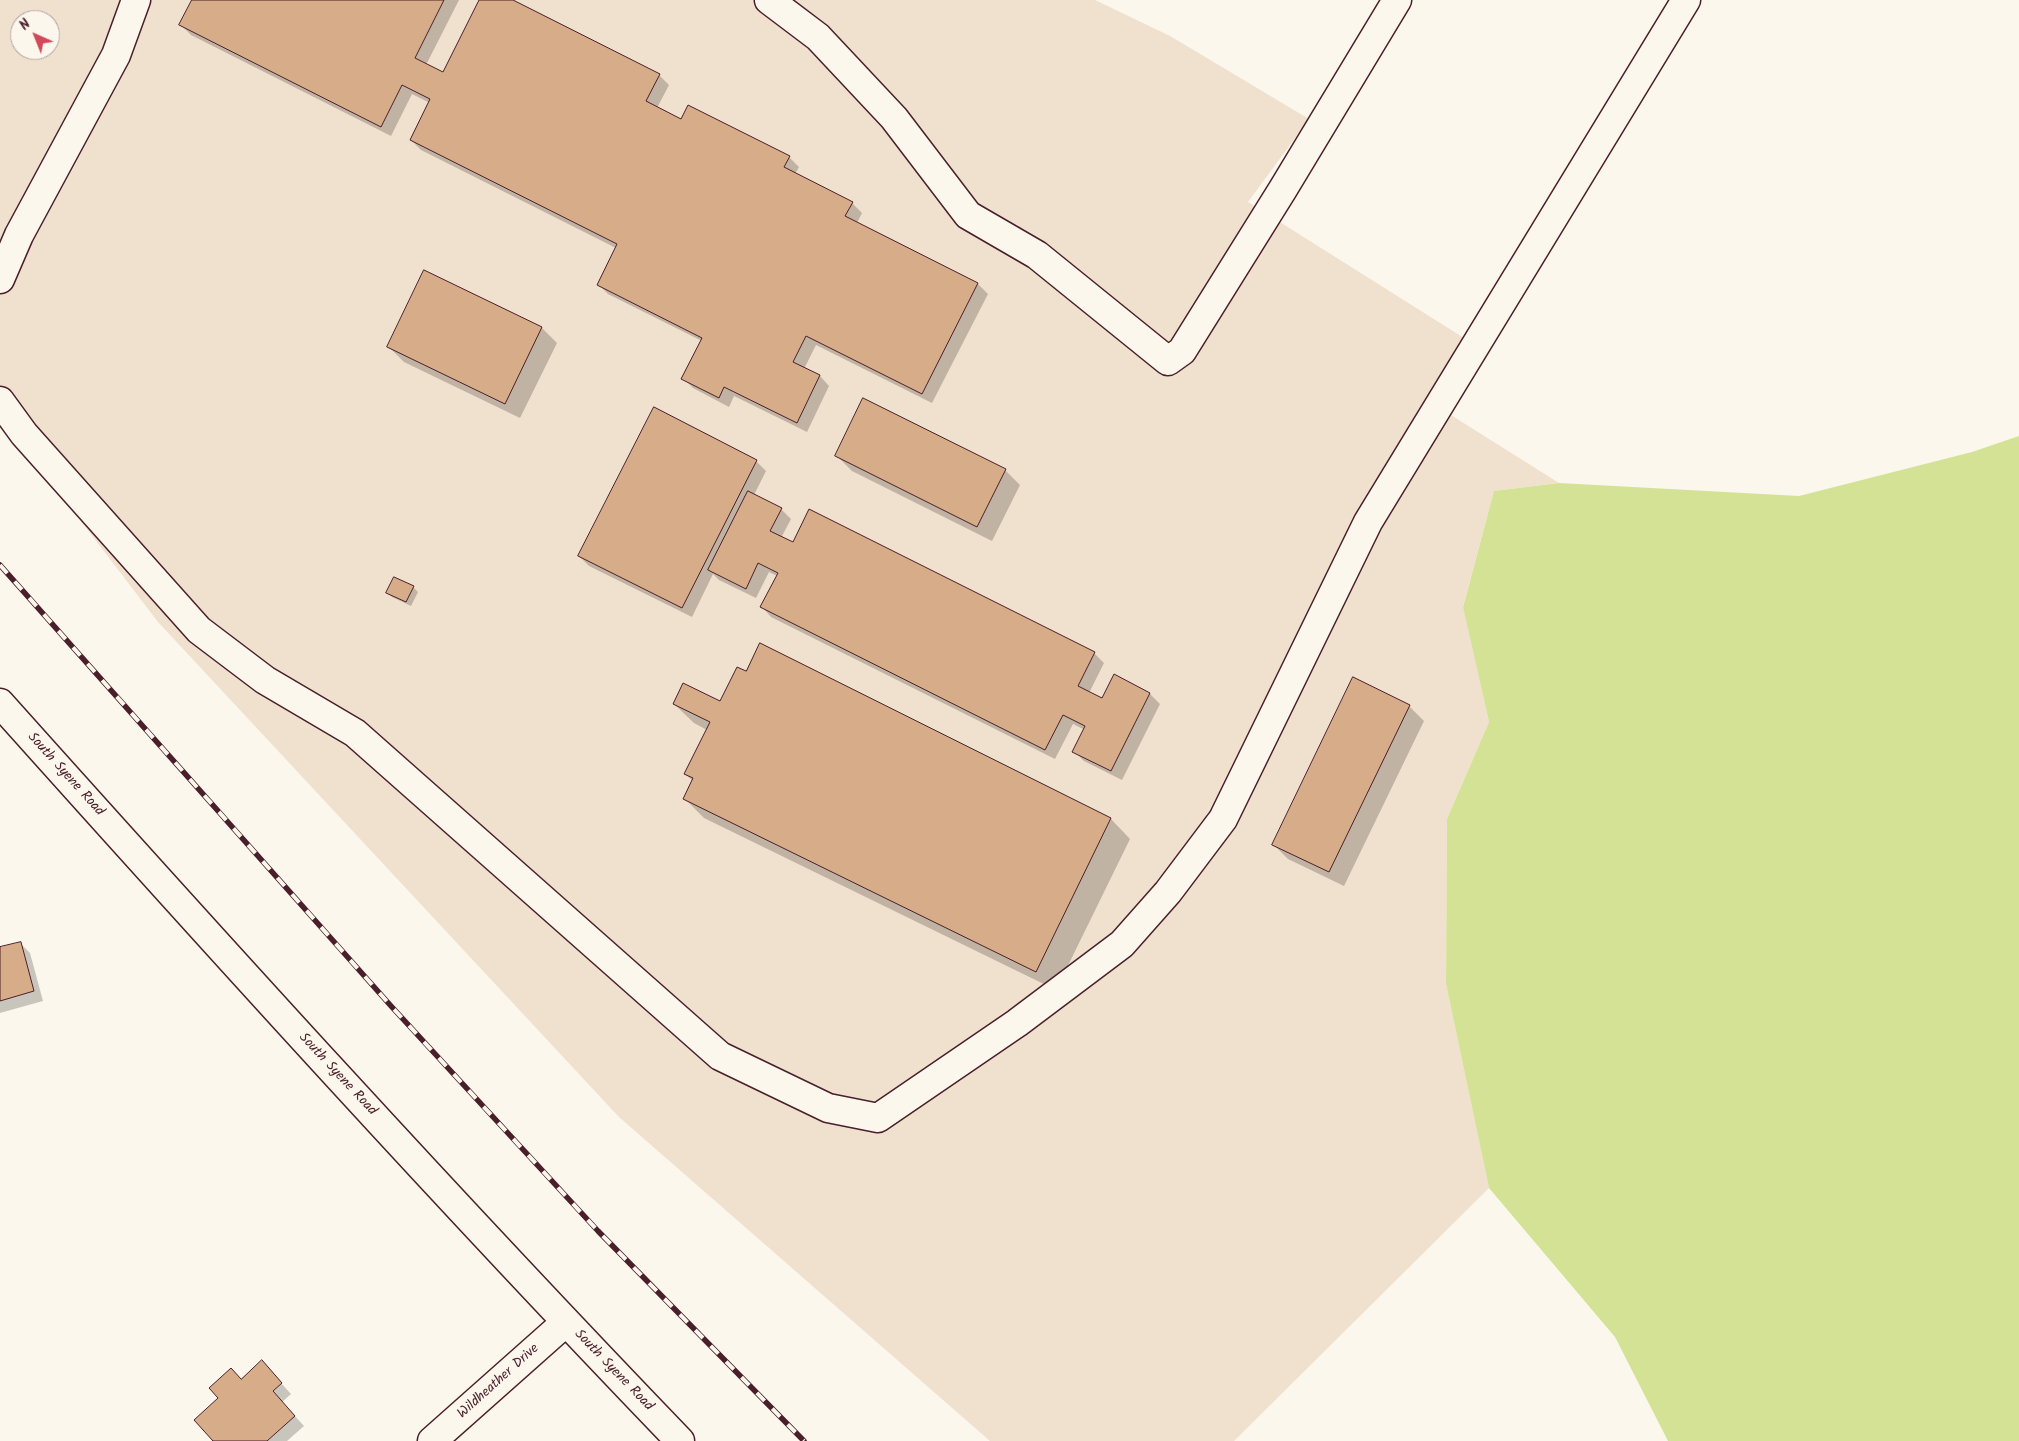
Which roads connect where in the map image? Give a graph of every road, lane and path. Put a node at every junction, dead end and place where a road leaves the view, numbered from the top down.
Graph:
1 (136, 0) edge
2 (769, 0) edge
3 (1397, 0) edge
4 (1686, 0) edge
5 (0, 279) edge
6 (0, 401) edge
7 (0, 703) edge
8 (566, 1322) junction
9 (432, 1441) edge
10 (680, 1441) edge

1 - 5 street
2 - 3 street
4 - 6 street
7 - 8 street, South Syene Road
8 - 9 street, Wildheather Drive
8 - 10 street, South Syene Road

